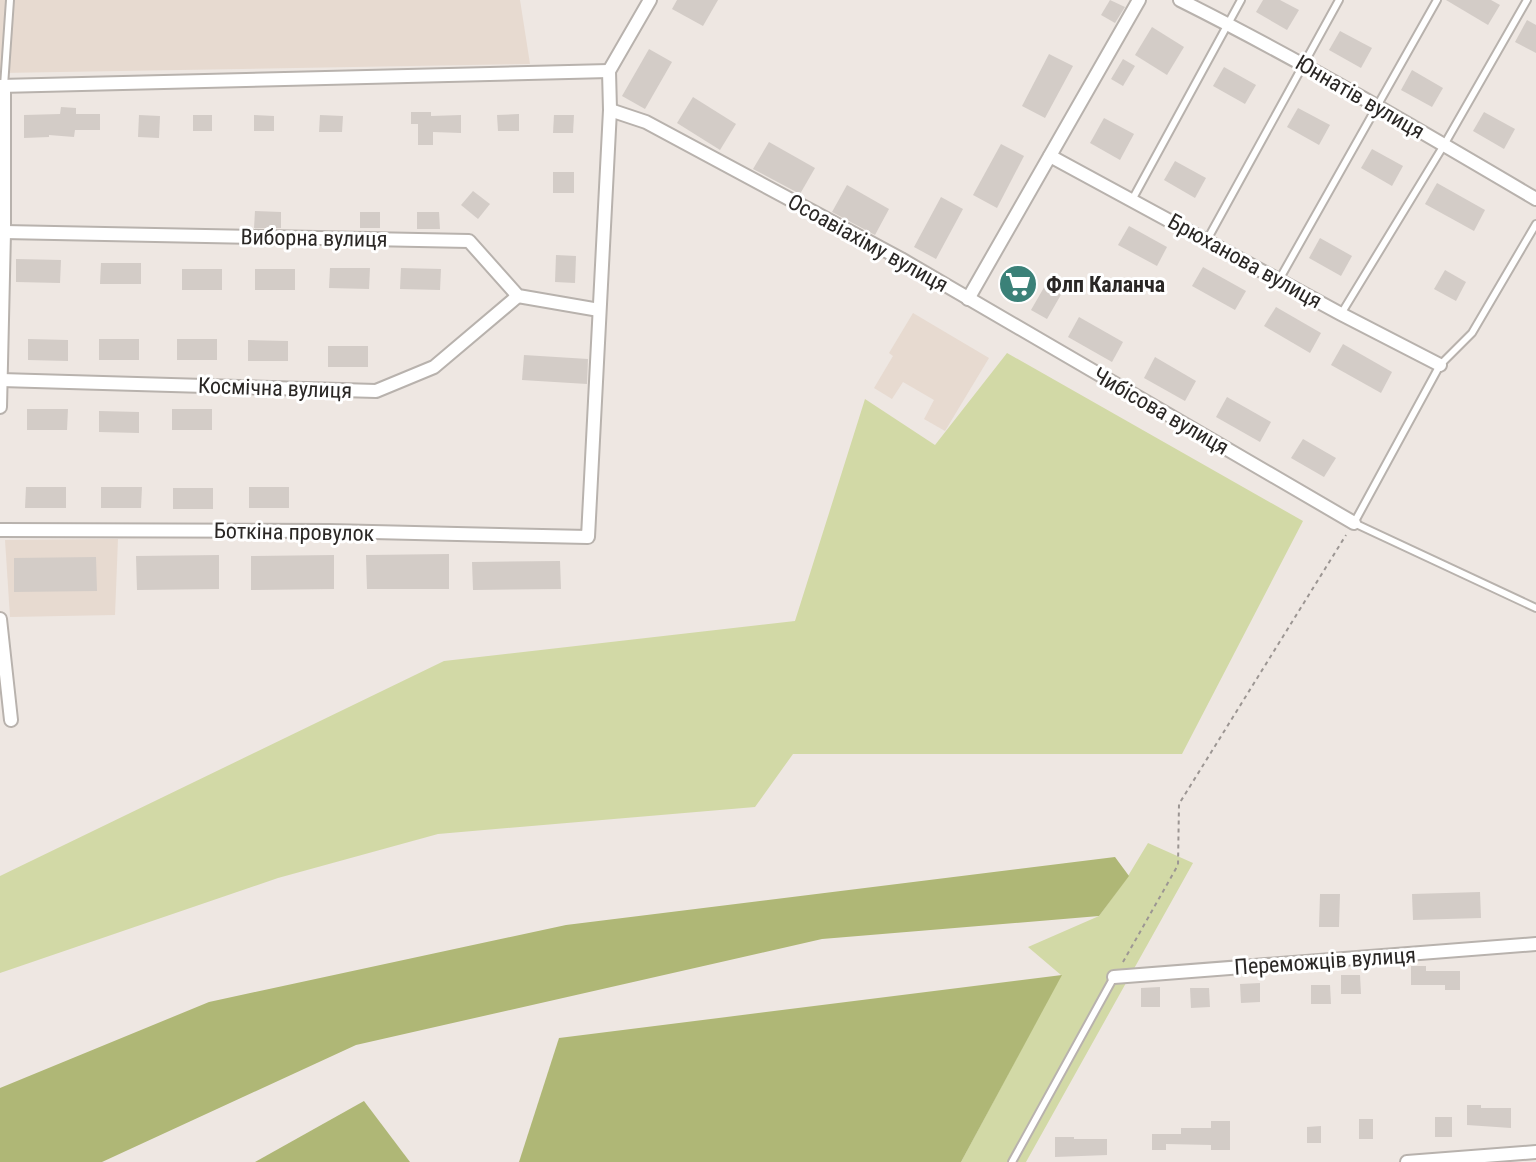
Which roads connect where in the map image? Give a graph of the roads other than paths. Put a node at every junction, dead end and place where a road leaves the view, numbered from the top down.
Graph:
1 (10, 0) edge
2 (650, 0) edge
3 (1139, 0) edge
4 (1180, 0) edge
5 (1241, 0) edge
6 (1339, 0) edge
7 (1437, 0) edge
8 (1527, 0) edge
9 (1228, 24) junction
10 (1303, 64) junction
11 (609, 71) junction
12 (2, 86) edge
13 (1378, 106) junction
14 (610, 110) junction
15 (1444, 145) junction
16 (1050, 156) junction
17 (1536, 199) edge
18 (1132, 200) junction
19 (1536, 224) edge
20 (4, 232) junction
21 (1207, 240) junction
22 (1279, 280) junction
23 (518, 296) junction
24 (968, 299) junction
25 (599, 310) junction
26 (1341, 314) junction
27 (1440, 365) junction
28 (1, 380) edge
29 (0, 407) edge
30 (1354, 523) junction
31 (0, 530) edge
32 (1536, 608) edge
33 (0, 619) edge
34 (6, 720) edge
35 (1536, 944) edge
36 (1114, 977) joint
37 (1536, 1152) edge
38 (1012, 1162) edge
39 (1407, 1162) edge

1 - 12 lane
2 - 11 street
3 - 16 street, Осоавіахіму вулиця
4 - 9 street, Юннатів вулиця
5 - 9 lane
6 - 10 lane
7 - 13 lane
8 - 15 lane
9 - 10 street, Юннатів вулиця
9 - 18 lane
10 - 13 street, Юннатів вулиця
10 - 21 lane
11 - 12 street
11 - 14 street
12 - 20 street
13 - 15 street, Юннатів вулиця
13 - 22 lane
14 - 24 street, Осоавіахіму вулиця
14 - 25 street
15 - 17 street, Юннатів вулиця
15 - 26 lane
16 - 18 street, Брюханова вулиця
16 - 24 street, Осоавіахіму вулиця
18 - 21 street, Брюханова вулиця
19 - 27 lane
20 - 23 street, Виборна вулиця
20 - 28 street
21 - 22 street, Брюханова вулиця
22 - 26 street, Брюханова вулиця
23 - 25 street
23 - 28 street, Космічна вулиця
24 - 30 street, Чибісова вулиця
25 - 31 street, Боткіна провулок
26 - 27 street, Брюханова вулиця
27 - 30 lane
28 - 29 street
30 - 32 lane
33 - 34 street
35 - 36 street, Переможців вулиця
36 - 38 lane
37 - 39 street

